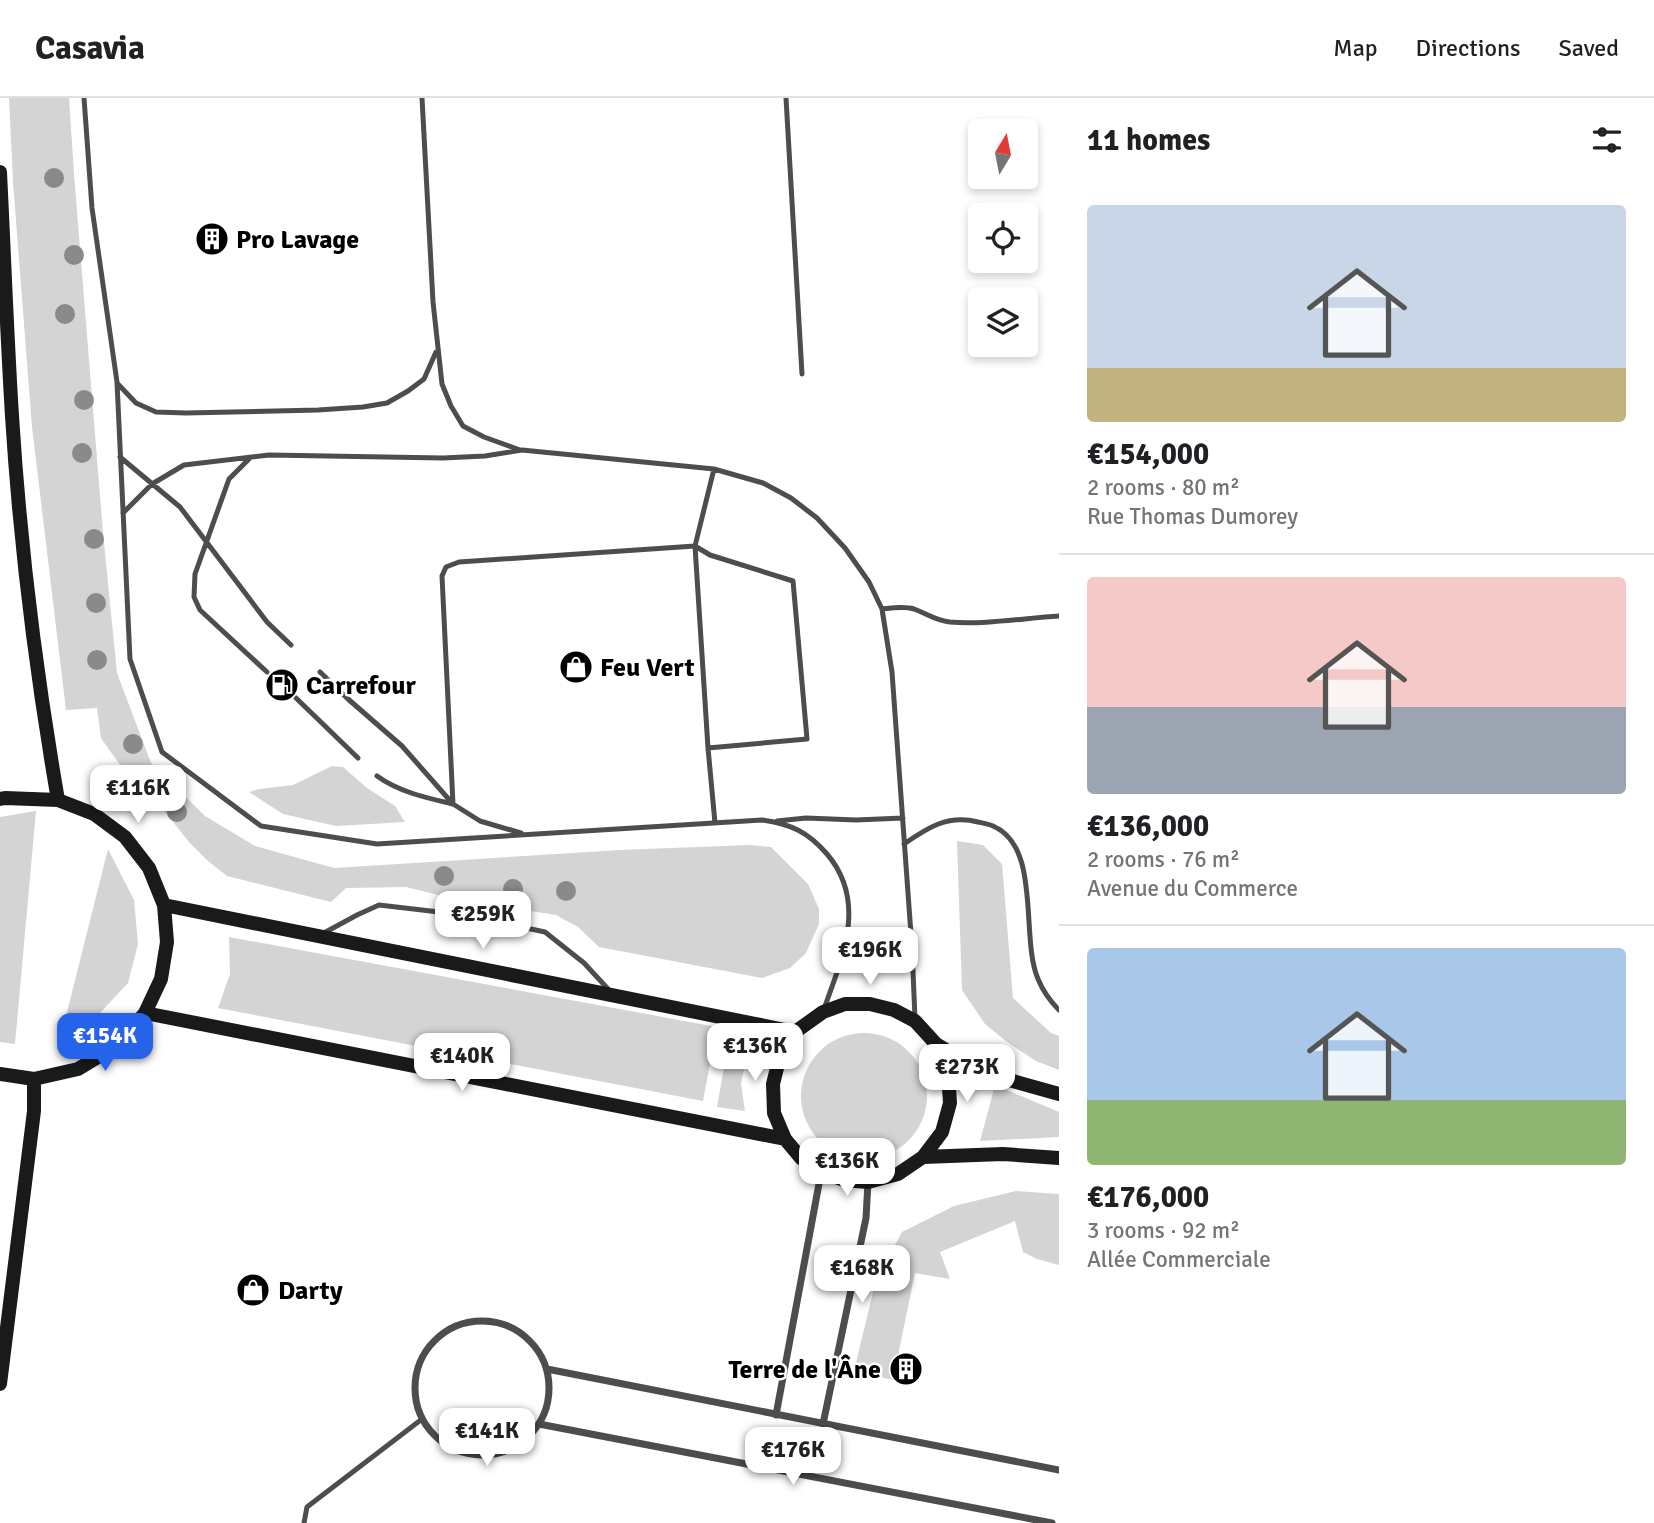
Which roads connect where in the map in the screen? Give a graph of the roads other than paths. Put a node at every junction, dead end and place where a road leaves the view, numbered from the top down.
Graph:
1 (84, 98) edge
2 (422, 98) edge
3 (786, 98) edge
4 (0, 172) edge
5 (437, 349) junction
6 (802, 374) dead end
7 (117, 382) junction
8 (522, 450) junction
9 (120, 457) junction
10 (250, 458) junction
11 (714, 469) junction
12 (152, 484) junction
13 (123, 513) junction
14 (206, 541) junction
15 (695, 546) junction
16 (882, 609) junction
17 (1059, 616) edge
18 (291, 645) dead end
19 (267, 672) dead end
20 (320, 672) dead end
21 (296, 698) dead end
22 (708, 748) junction
23 (358, 758) dead end
24 (377, 776) dead end
25 (0, 799) edge
26 (58, 800) junction
27 (453, 804) junction
28 (903, 818) junction
29 (774, 821) junction
30 (715, 823) junction
31 (528, 835) junction
32 (904, 844) junction
33 (164, 905) junction
34 (318, 936) junction
35 (614, 995) junction
36 (1059, 1010) edge
37 (823, 1012) junction
38 (145, 1013) junction
39 (915, 1021) junction
40 (795, 1032) junction
41 (936, 1044) junction
42 (0, 1074) edge
43 (34, 1079) junction
44 (1059, 1094) edge
45 (785, 1139) junction
46 (923, 1157) junction
47 (1059, 1158) edge
48 (821, 1172) junction
49 (868, 1182) junction
50 (547, 1369) junction
51 (0, 1384) edge
52 (776, 1415) junction
53 (422, 1419) junction
54 (539, 1424) junction
55 (823, 1424) junction
56 (1059, 1470) edge
57 (304, 1523) edge
58 (1052, 1523) edge

1 - 7 lane
2 - 5 lane
3 - 6 lane
4 - 26 main road
5 - 7 lane
5 - 8 lane
7 - 9 lane
8 - 10 lane
8 - 11 lane
9 - 12 lane
9 - 13 lane
10 - 12 lane
10 - 14 lane
11 - 15 lane
11 - 16 lane
12 - 13 lane
12 - 14 lane
13 - 31 lane
14 - 18 lane
14 - 19 lane
15 - 22 lane
15 - 22 lane
15 - 27 lane
16 - 17 lane
16 - 28 lane
20 - 27 lane
21 - 23 lane
22 - 30 lane
24 - 27 lane
25 - 26 main road
26 - 33 main road
27 - 31 lane
28 - 29 lane
28 - 32 lane
29 - 30 lane
29 - 37 lane
30 - 31 lane
32 - 36 lane
32 - 39 lane
33 - 34 main road
33 - 38 main road
34 - 35 main road
34 - 35 lane
35 - 40 main road
37 - 39 main road
37 - 40 main road
38 - 43 main road
38 - 45 main road
39 - 41 main road
40 - 45 main road
41 - 44 main road
41 - 46 main road
42 - 43 main road
43 - 51 main road
45 - 48 main road
46 - 47 main road
46 - 49 main road
48 - 49 main road
48 - 52 street
49 - 55 street
50 - 52 street
50 - 53 street
50 - 54 street
52 - 55 street
53 - 54 street
53 - 57 lane
54 - 58 street
55 - 56 street

